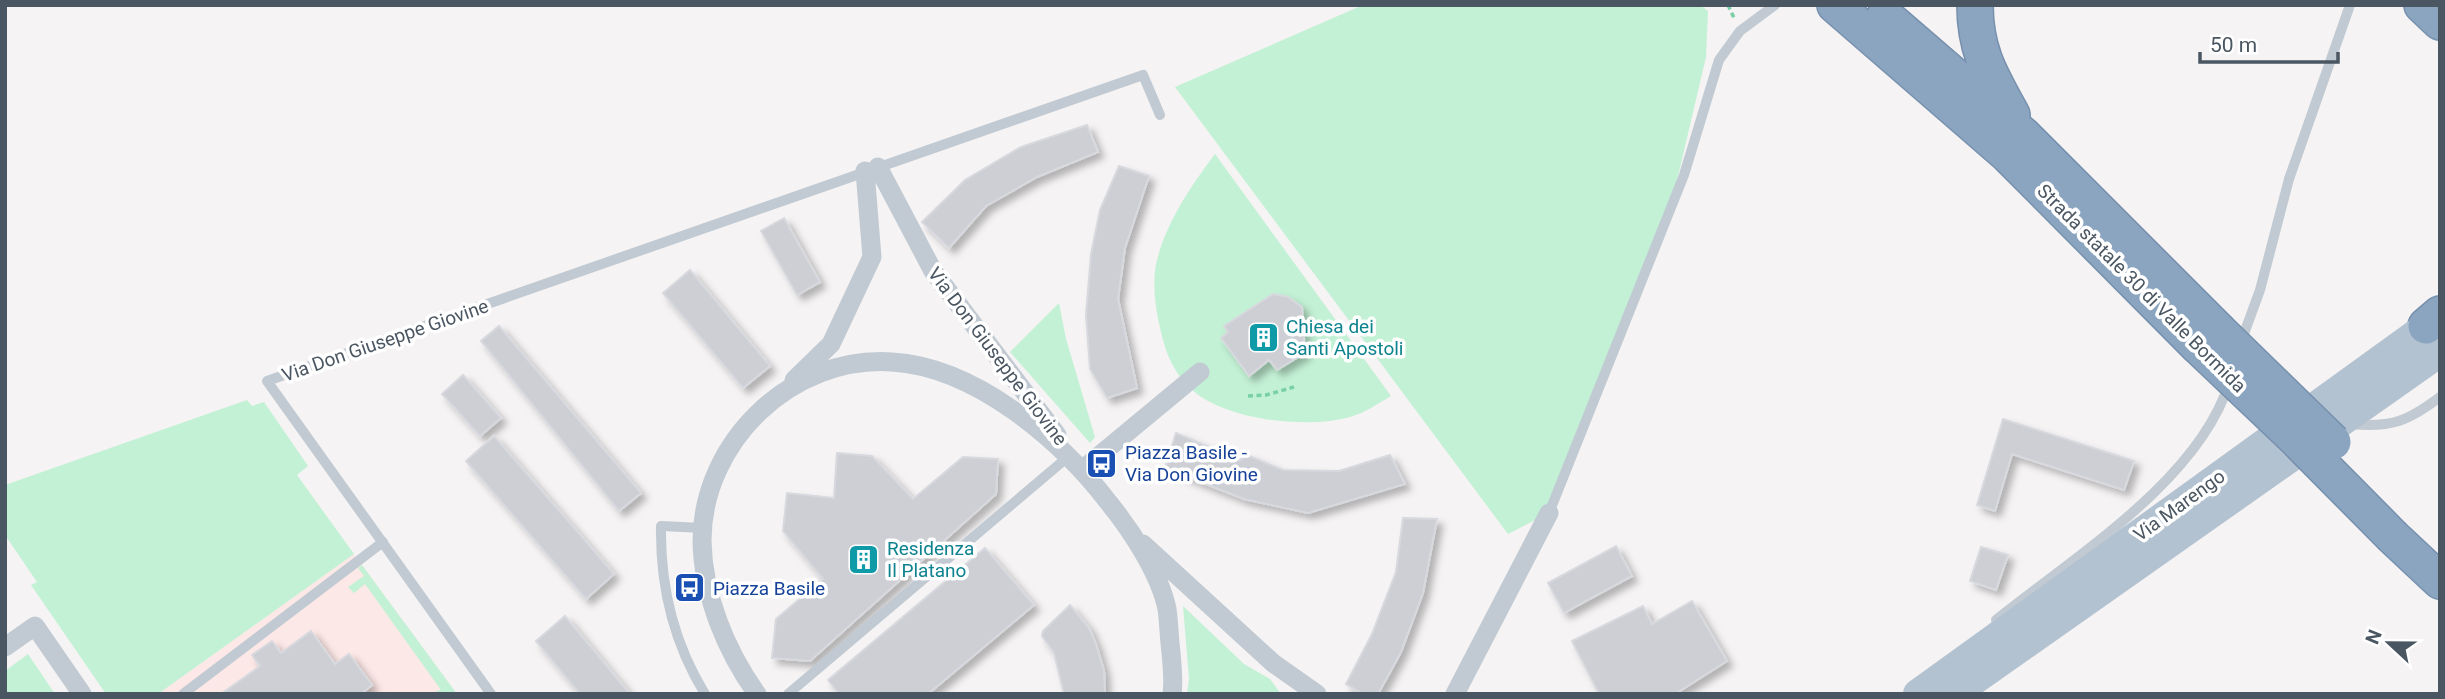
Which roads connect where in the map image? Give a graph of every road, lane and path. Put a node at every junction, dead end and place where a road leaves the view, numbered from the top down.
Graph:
1 (1775, 5) edge
2 (1835, 5) edge
3 (1872, 5) edge
4 (1975, 5) edge
5 (2350, 5) edge
6 (2423, 5) edge
7 (2440, 22) edge
8 (1160, 115) dead end
9 (2024, 136) junction
10 (872, 169) junction
11 (2436, 327) edge
12 (2207, 338) junction
13 (1200, 372) dead end
14 (1294, 387) dead end
15 (783, 390) junction
16 (1248, 396) dead end
17 (2440, 397) edge
18 (2339, 423) junction
19 (1076, 462) junction
20 (1549, 513) joint
21 (703, 528) junction
22 (2402, 529) junction
23 (1137, 538) junction
24 (383, 542) junction
25 (2440, 549) edge
26 (2440, 581) edge
27 (5, 648) edge
28 (1934, 691) edge
29 (82, 694) edge
30 (183, 694) edge
31 (491, 694) edge
32 (705, 694) edge
33 (757, 694) edge
34 (788, 694) edge
35 (1172, 694) edge
36 (1317, 694) edge
37 (1455, 694) edge

1 - 20 lane
2 - 12 highway, Strada statale 30 di Valle Bormida
3 - 9 highway, Strada statale 30 di Valle Bormida
4 - 9 highway
5 - 28 lane
6 - 7 highway
8 - 10 lane, Via Don Giuseppe Giovine
9 - 12 highway, Strada statale 30 di Valle Bormida
10 - 15 street
10 - 19 street, Via Don Giuseppe Giovine
10 - 24 lane, Via Don Giuseppe Giovine
11 - 18 main road, Via Marengo
11 - 28 main road, Via Marengo
12 - 22 highway, Strada statale 30 di Valle Bormida, bridge
13 - 19 street
14 - 16 path
15 - 19 street
15 - 21 street
17 - 18 lane
18 - 28 main road, Via Marengo
19 - 23 street
19 - 34 lane
20 - 37 street
21 - 32 lane
21 - 33 street
22 - 25 highway, Strada statale 30 di Valle Bormida
22 - 26 highway, Strada statale 30 di Valle Bormida
23 - 35 street
23 - 36 street
24 - 30 lane
24 - 31 lane, Via Don Giuseppe Giovine
27 - 29 street

